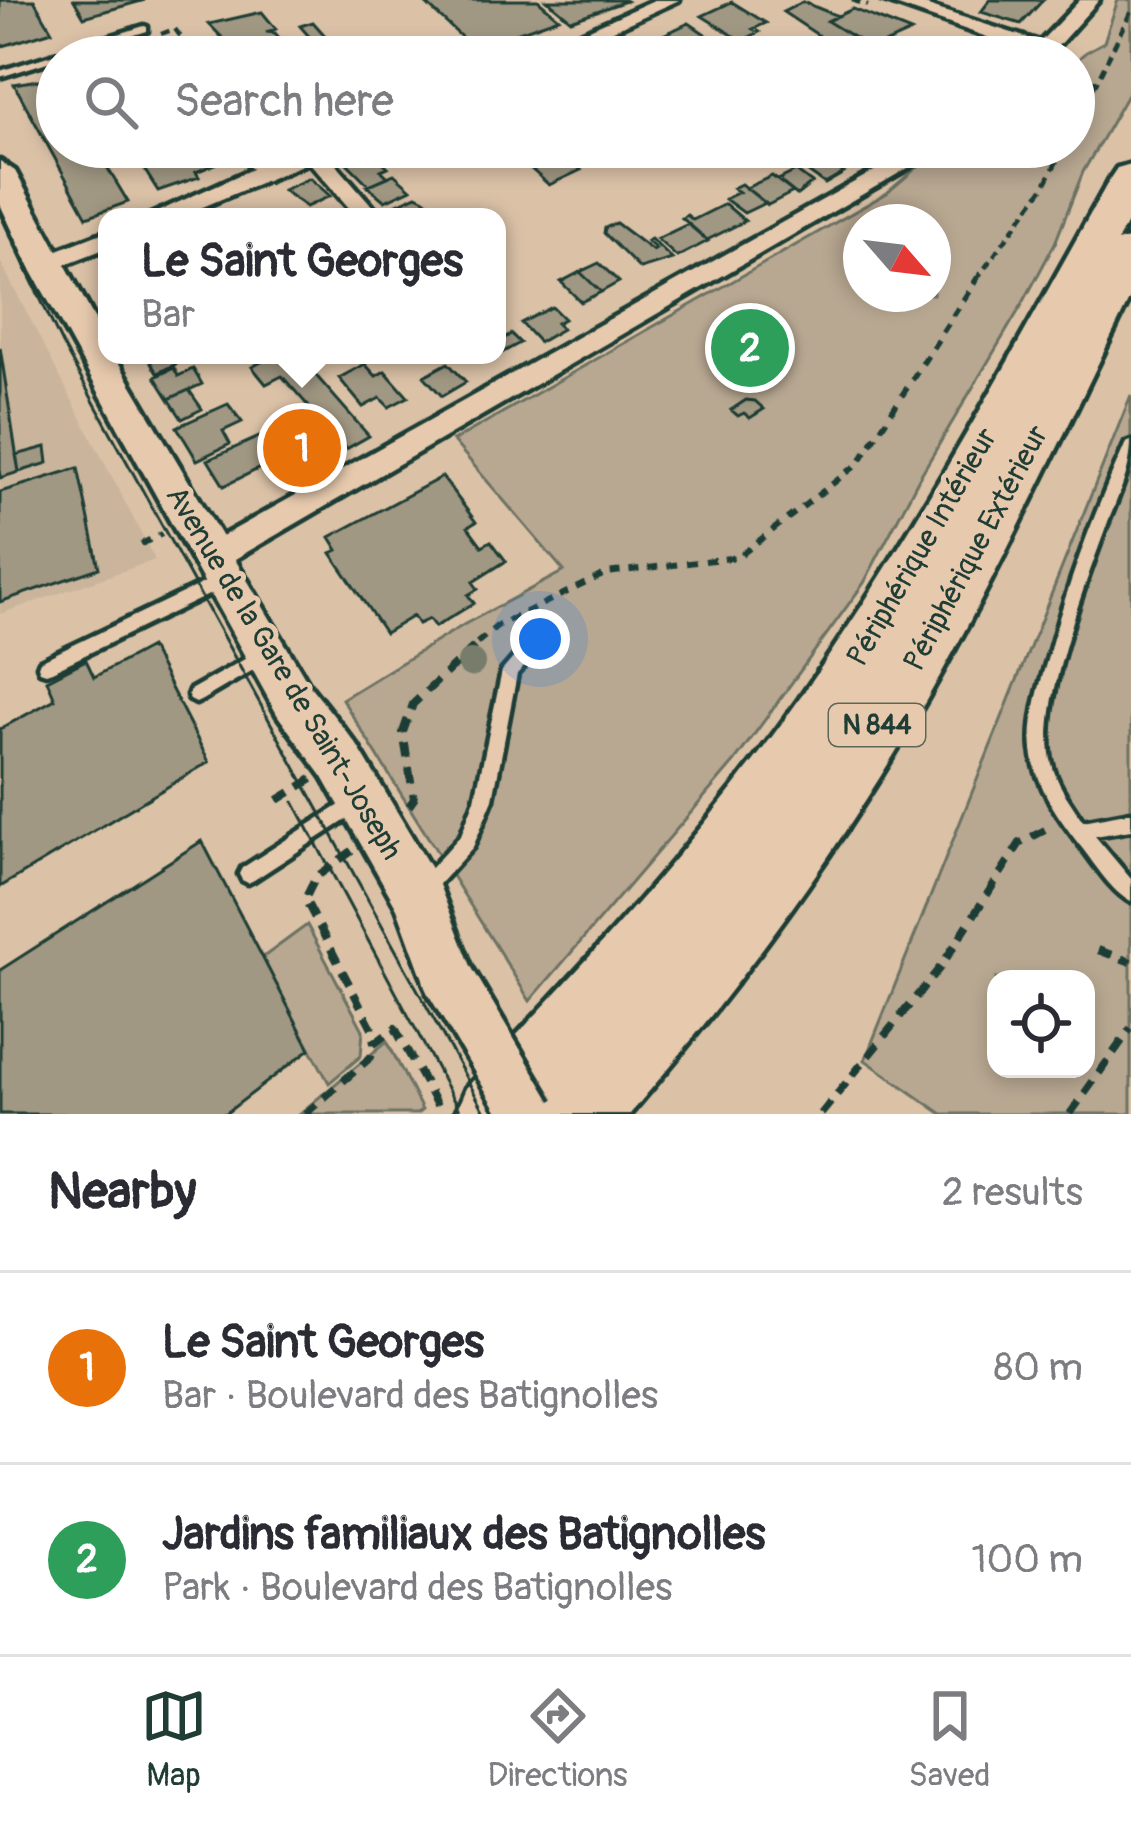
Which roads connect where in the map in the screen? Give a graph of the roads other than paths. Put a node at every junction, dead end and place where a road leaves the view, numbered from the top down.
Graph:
1 (670, 0) edge
2 (890, 0) edge
3 (1090, 0) edge
4 (144, 29) road end
5 (122, 36) edge
6 (586, 36) edge
7 (990, 36) edge
8 (1057, 36) edge
9 (36, 63) edge
10 (0, 74) edge
11 (263, 168) edge
12 (273, 168) edge
13 (333, 168) edge
14 (895, 168) edge
15 (0, 171) edge
16 (265, 171) junction
17 (1131, 177) edge
18 (179, 208) edge
19 (363, 208) edge
20 (98, 242) edge
21 (1131, 253) edge
22 (45, 264) junction
23 (98, 357) edge
24 (102, 364) edge
25 (1131, 447) edge
26 (219, 568) junction
27 (545, 633) dead end
28 (267, 654) junction
29 (46, 667) dead end
30 (196, 695) dead end
31 (372, 816) junction
32 (1131, 820) edge
33 (1080, 830) junction
34 (248, 874) dead end
35 (1131, 893) edge
36 (418, 895) junction
37 (493, 1114) edge
38 (530, 1114) edge
39 (581, 1114) edge

1 - 6 street
2 - 7 street
3 - 8 street
4 - 5 lane
9 - 10 lane
11 - 16 street
12 - 16 street
13 - 19 street
14 - 26 street
15 - 22 street, Avenue de la Gare de Saint-Joseph
16 - 18 street
17 - 37 highway, Périphérique Intérieur / N 844
20 - 22 street
21 - 39 highway, Périphérique Extérieur / N 844
22 - 23 street, Avenue de la Gare de Saint-Joseph
24 - 26 street, Avenue de la Gare de Saint-Joseph
25 - 33 lane
26 - 28 street, Avenue de la Gare de Saint-Joseph
26 - 29 lane
27 - 36 lane
28 - 30 lane
28 - 31 street, Avenue de la Gare de Saint-Joseph
31 - 34 lane
31 - 36 street, Avenue de la Gare de Saint-Joseph
32 - 33 lane
33 - 35 lane
36 - 38 street, Avenue de la Gare de Saint-Joseph, bridge

